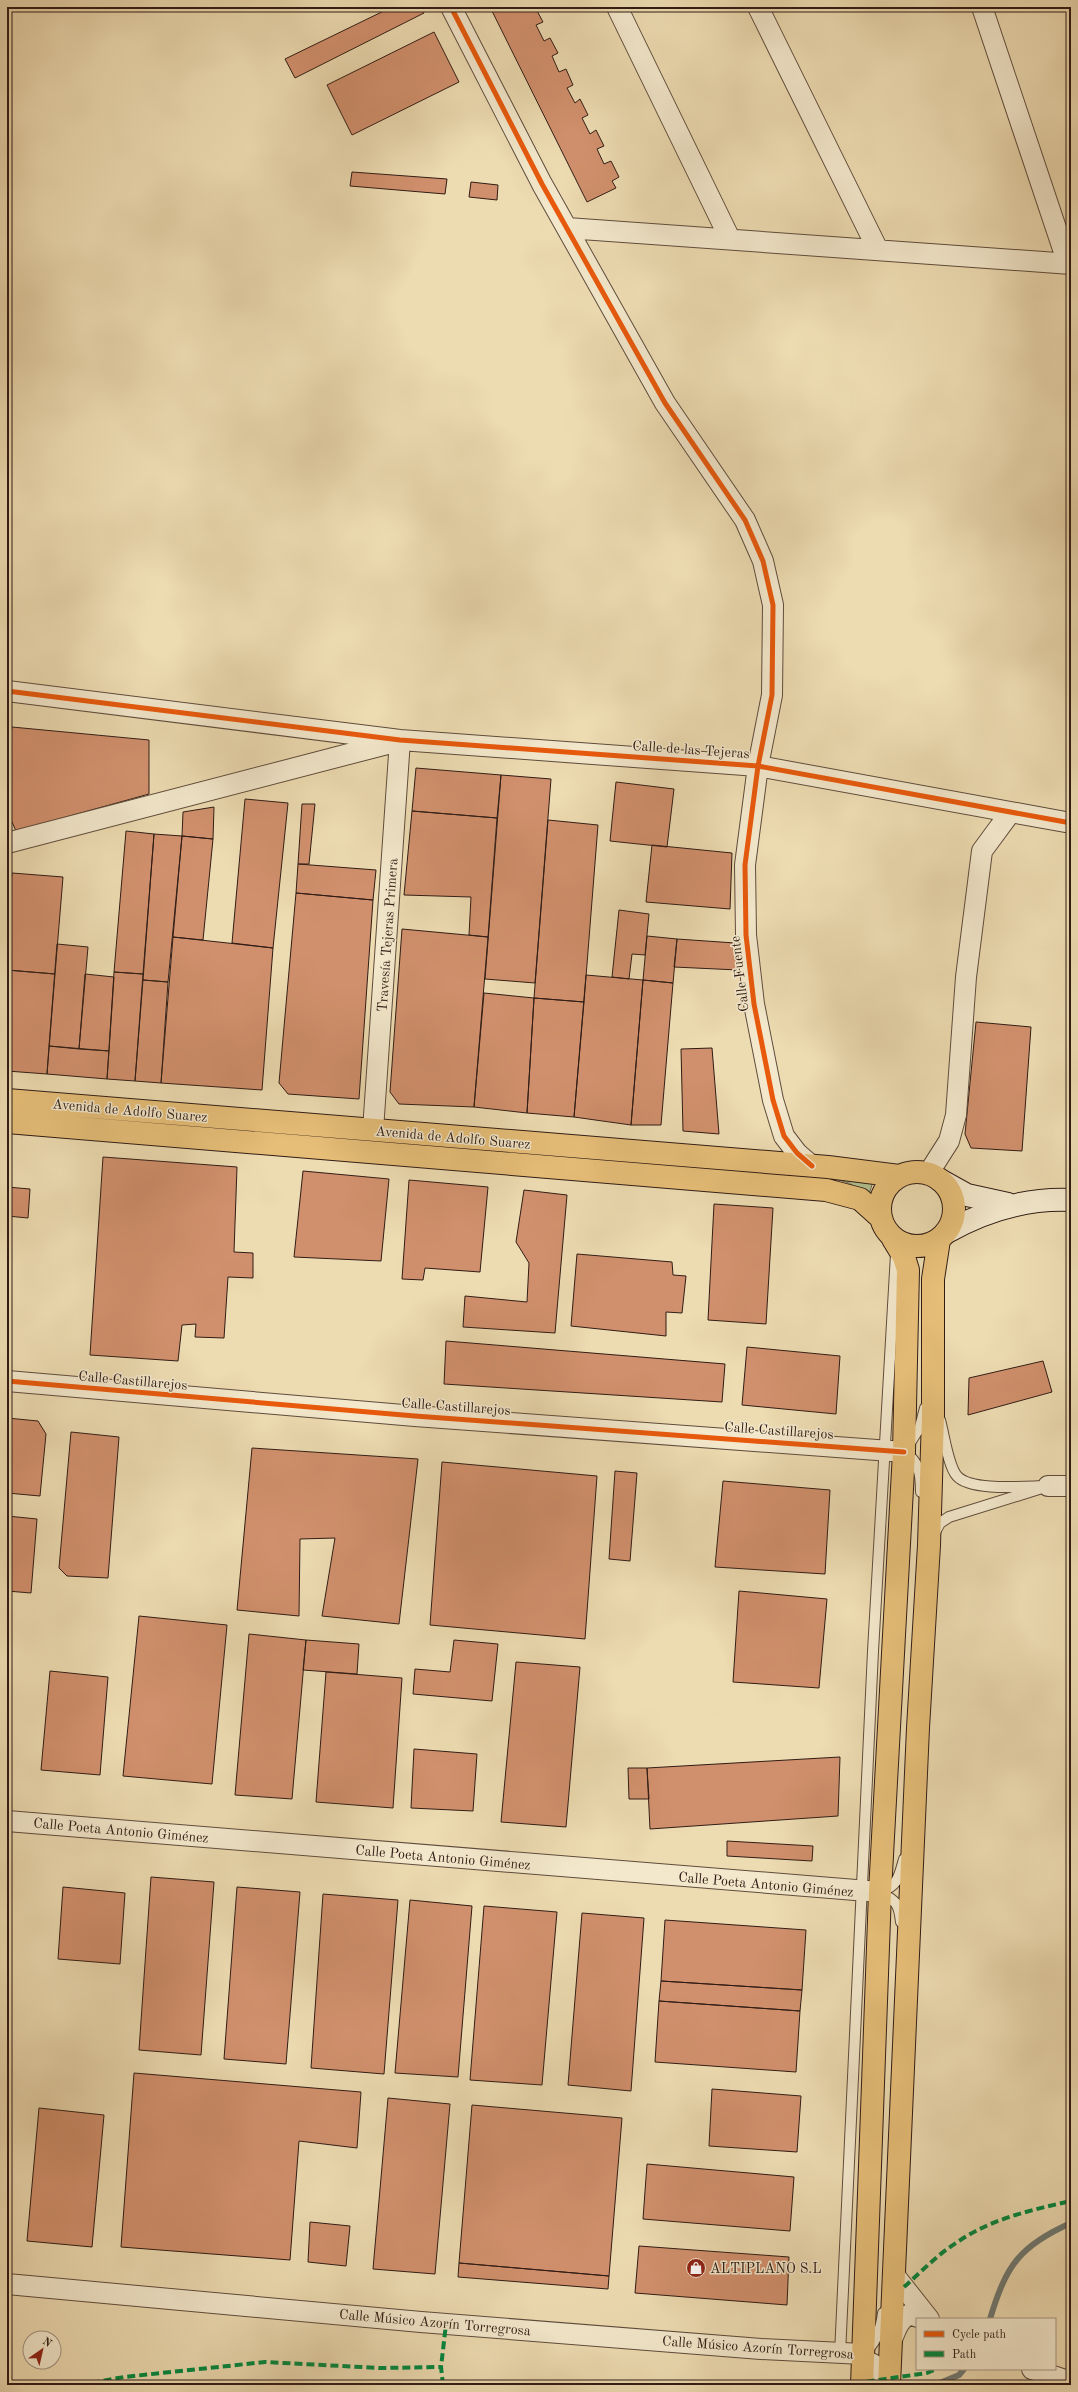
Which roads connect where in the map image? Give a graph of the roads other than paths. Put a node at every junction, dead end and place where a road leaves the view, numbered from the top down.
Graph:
1 (451, 7) edge
2 (617, 7) edge
3 (758, 7) edge
4 (982, 7) edge
5 (567, 228) junction
6 (730, 239) junction
7 (878, 250) junction
8 (1070, 264) edge
9 (7, 691) edge
10 (400, 740) junction
11 (758, 766) junction
12 (1010, 813) junction
13 (1071, 823) edge
14 (7, 843) edge
15 (7, 1100) edge
16 (7, 1122) edge
17 (373, 1130) junction
18 (812, 1166) junction
19 (899, 1176) junction
20 (934, 1177) junction
21 (1071, 1200) edge
22 (1019, 1204) junction
23 (880, 1217) junction
24 (943, 1236) junction
25 (893, 1239) junction
26 (933, 1279) junction
27 (7, 1381) edge
28 (933, 1394) junction
29 (894, 1451) junction
30 (1048, 1486) junction
31 (1071, 1486) edge
32 (929, 1545) junction
33 (918, 1728) junction
34 (7, 1821) edge
35 (871, 1892) junction
36 (901, 2142) junction
37 (895, 2276) junction
38 (7, 2284) edge
39 (920, 2318) edge
40 (928, 2318) edge
41 (891, 2344) junction
42 (840, 2354) junction
43 (863, 2354) junction
44 (1035, 2370) edge
45 (1071, 2382) edge
46 (862, 2385) edge
47 (878, 2385) edge
48 (888, 2385) edge

1 - 5 street, Calle Fuente
2 - 6 street
3 - 7 street
4 - 8 street
5 - 6 street
5 - 11 street, Calle Fuente
6 - 7 street
7 - 8 street
9 - 10 street, Calle de las Tejeras
10 - 11 street, Calle de las Tejeras
10 - 14 street
10 - 17 street, Travesía Tejeras Primera
11 - 12 street, Calle de las Tejeras
11 - 18 street, Calle Fuente
12 - 13 street, Calle de las Tejeras
12 - 20 street
15 - 17 main road, Avenida de Adolfo Suarez
16 - 23 main road, Avenida de Adolfo Suarez
17 - 18 main road, Avenida de Adolfo Suarez
18 - 19 main road, Avenida de Adolfo Suarez
19 - 20 main road
19 - 23 main road
20 - 22 main road
20 - 24 main road
21 - 22 main road
22 - 24 main road
23 - 25 main road
24 - 25 main road
24 - 26 main road
25 - 29 main road
26 - 28 main road
26 - 29 lane
27 - 29 street, Calle Castillarejos
28 - 30 lane
28 - 32 main road
29 - 33 lane
29 - 35 main road
30 - 31 street
30 - 32 lane
32 - 33 main road
33 - 35 lane
33 - 36 main road
34 - 35 street, Calle Poeta Antonio Giménez
35 - 36 lane
35 - 42 lane
35 - 43 main road
36 - 37 main road
36 - 43 lane
37 - 40 street
37 - 41 main road
38 - 42 street, Calle Músico Azorín Torregrosa
39 - 41 street
41 - 48 main road
42 - 43 street, Calle Músico Azorín Torregrosa
43 - 46 main road
43 - 47 lane
44 - 45 street

